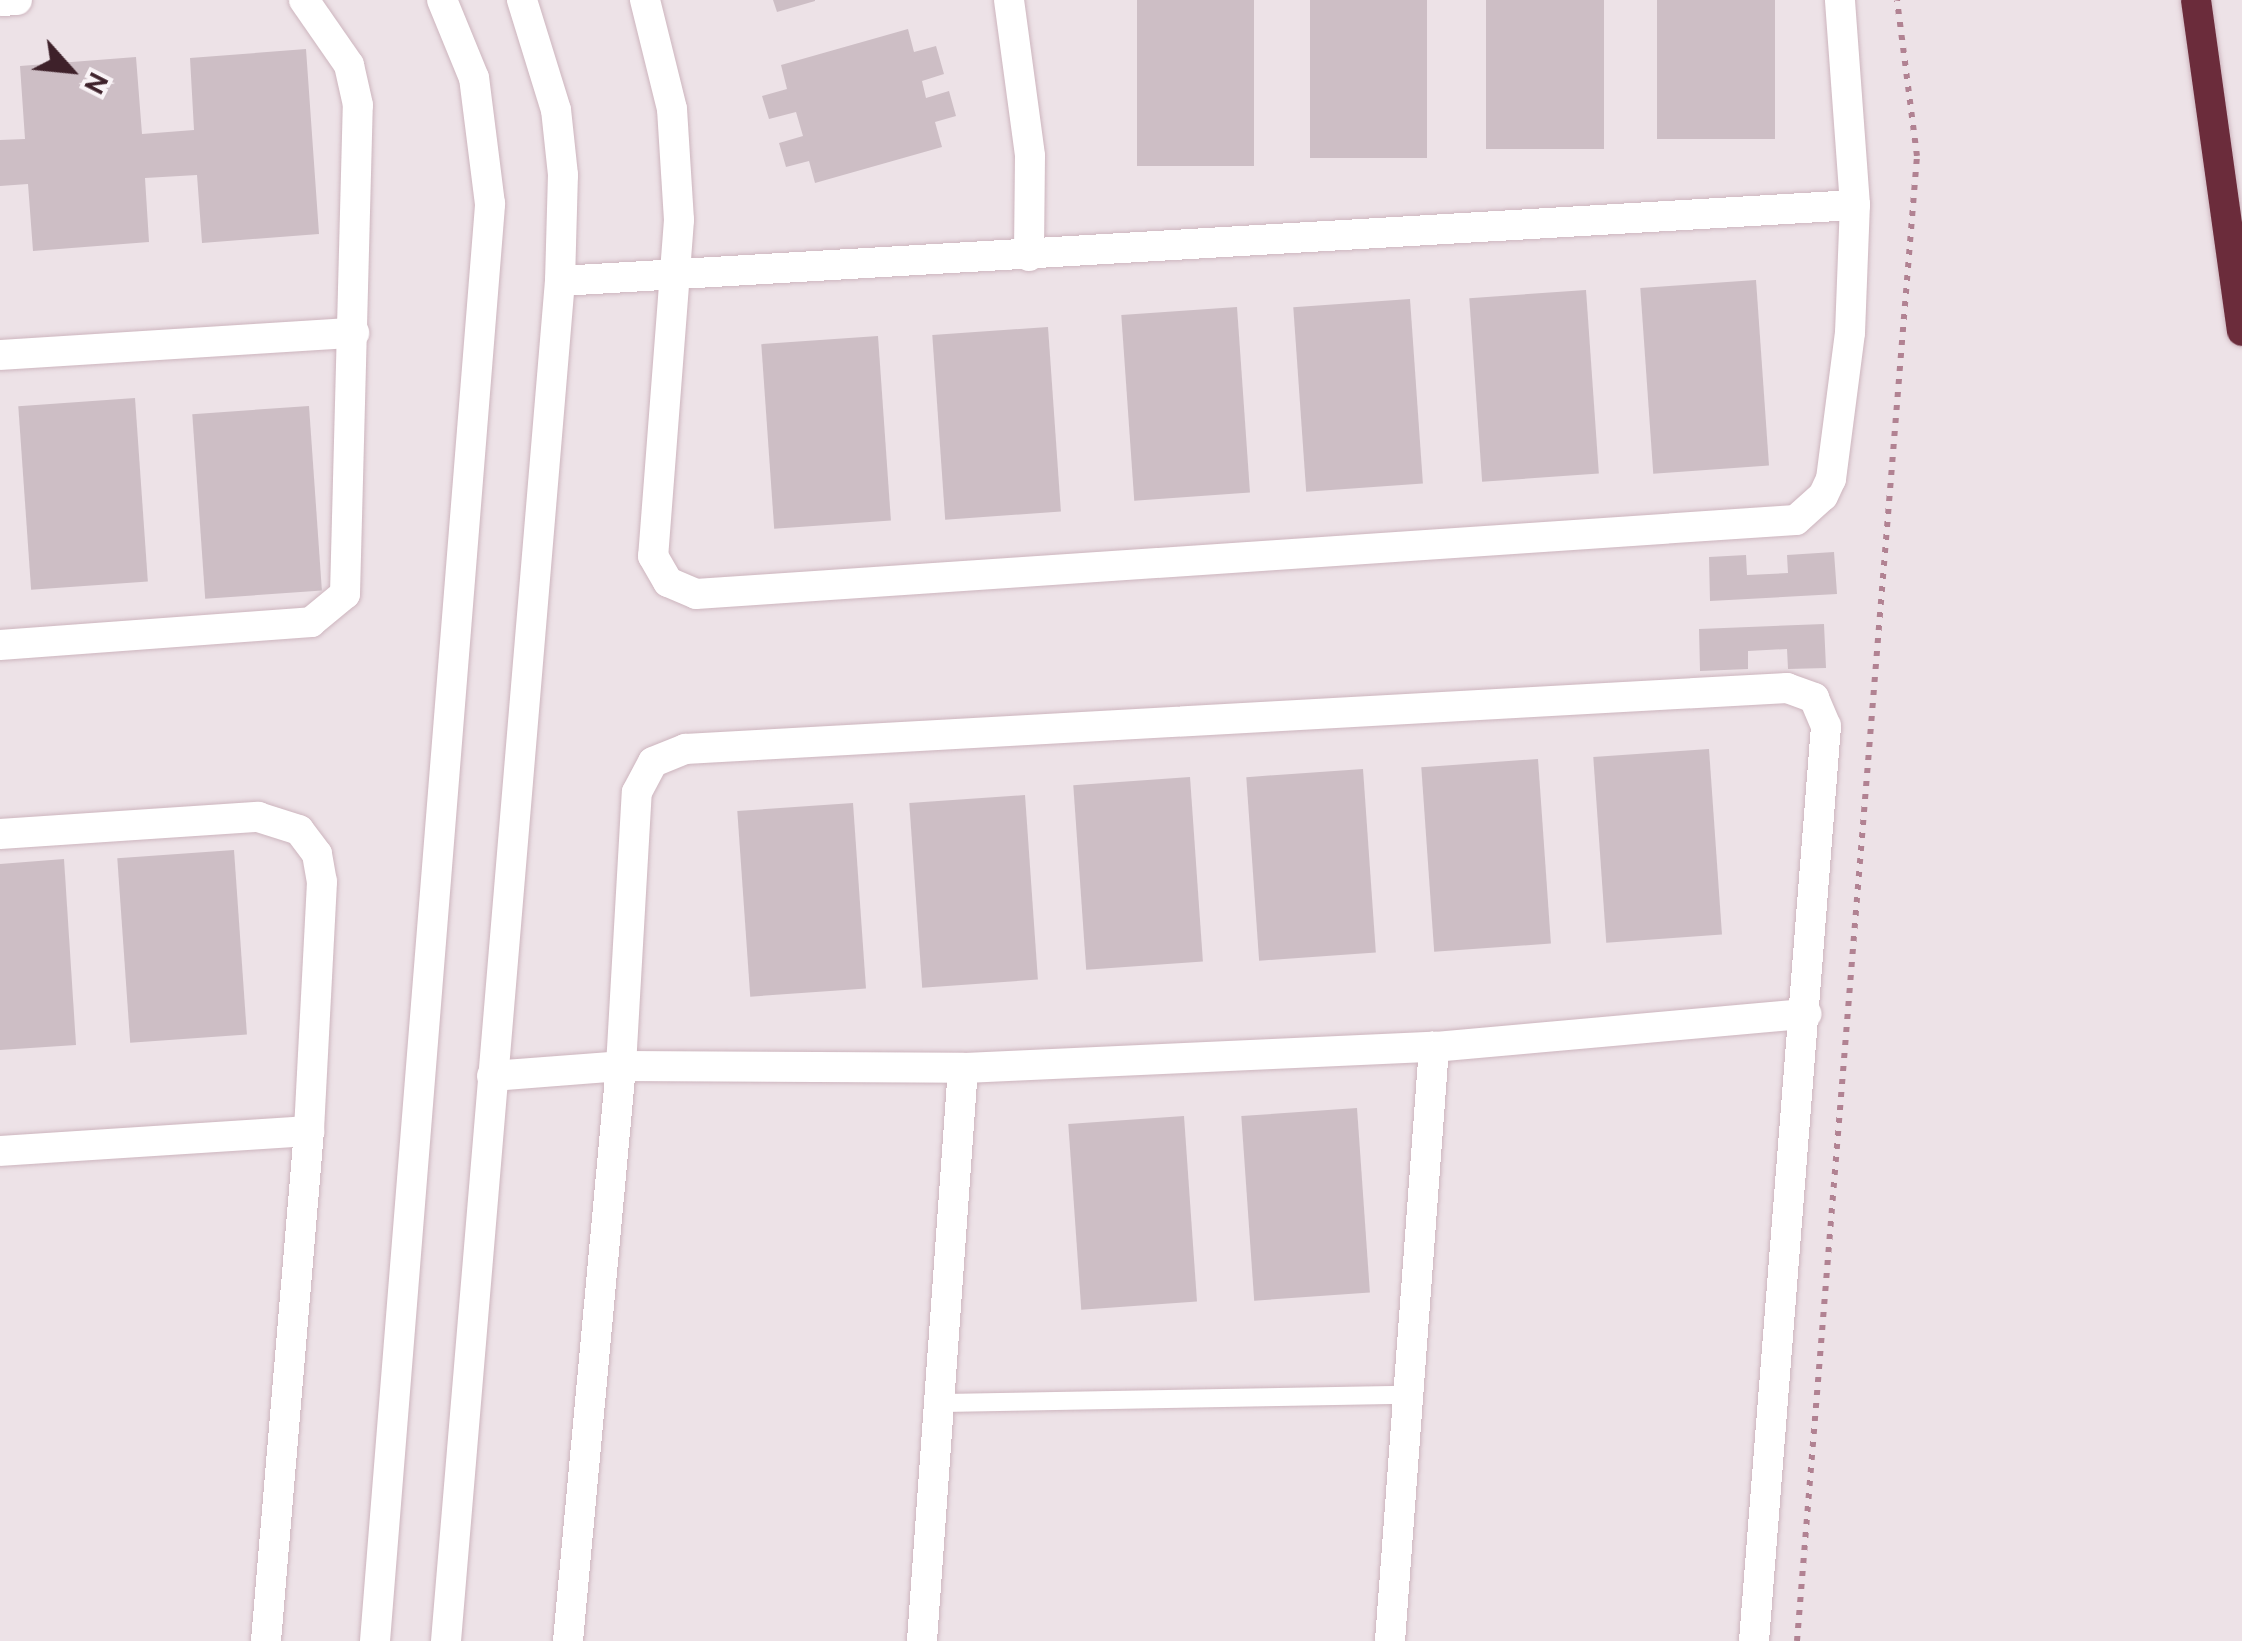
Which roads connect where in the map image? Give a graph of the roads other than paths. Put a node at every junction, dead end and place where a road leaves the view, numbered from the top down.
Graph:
1 (16, 0) edge
2 (304, 0) edge
3 (442, 0) edge
4 (522, 0) edge
5 (646, 0) edge
6 (1009, 0) edge
7 (1840, 0) edge
8 (2196, 0) edge
9 (0, 1) edge
10 (1854, 205) junction
11 (1029, 256) junction
12 (675, 275) junction
13 (560, 281) junction
14 (2242, 331) edge
15 (354, 333) junction
16 (0, 355) edge
17 (0, 645) edge
18 (0, 834) edge
19 (1807, 1014) junction
20 (1434, 1047) junction
21 (620, 1066) junction
22 (963, 1068) junction
23 (492, 1076) junction
24 (309, 1131) junction
25 (0, 1151) edge
26 (1410, 1396) junction
27 (939, 1403) junction
28 (266, 1641) edge
29 (375, 1641) edge
30 (446, 1641) edge
31 (568, 1641) edge
32 (922, 1641) edge
33 (1390, 1641) edge
34 (1754, 1641) edge

1 - 9 street
2 - 15 street
3 - 29 street
4 - 13 street
5 - 12 street
6 - 11 street
7 - 10 street
8 - 14 highway
10 - 11 street
10 - 12 street
11 - 12 street
12 - 13 street
13 - 23 street
15 - 16 street
15 - 17 street
18 - 24 street
19 - 20 street
19 - 21 street
19 - 34 street
20 - 22 street
20 - 26 street
21 - 22 street
21 - 23 street
21 - 31 street
22 - 27 street
23 - 30 street
24 - 25 street
24 - 28 street
26 - 27 lane
26 - 33 street
27 - 32 street

